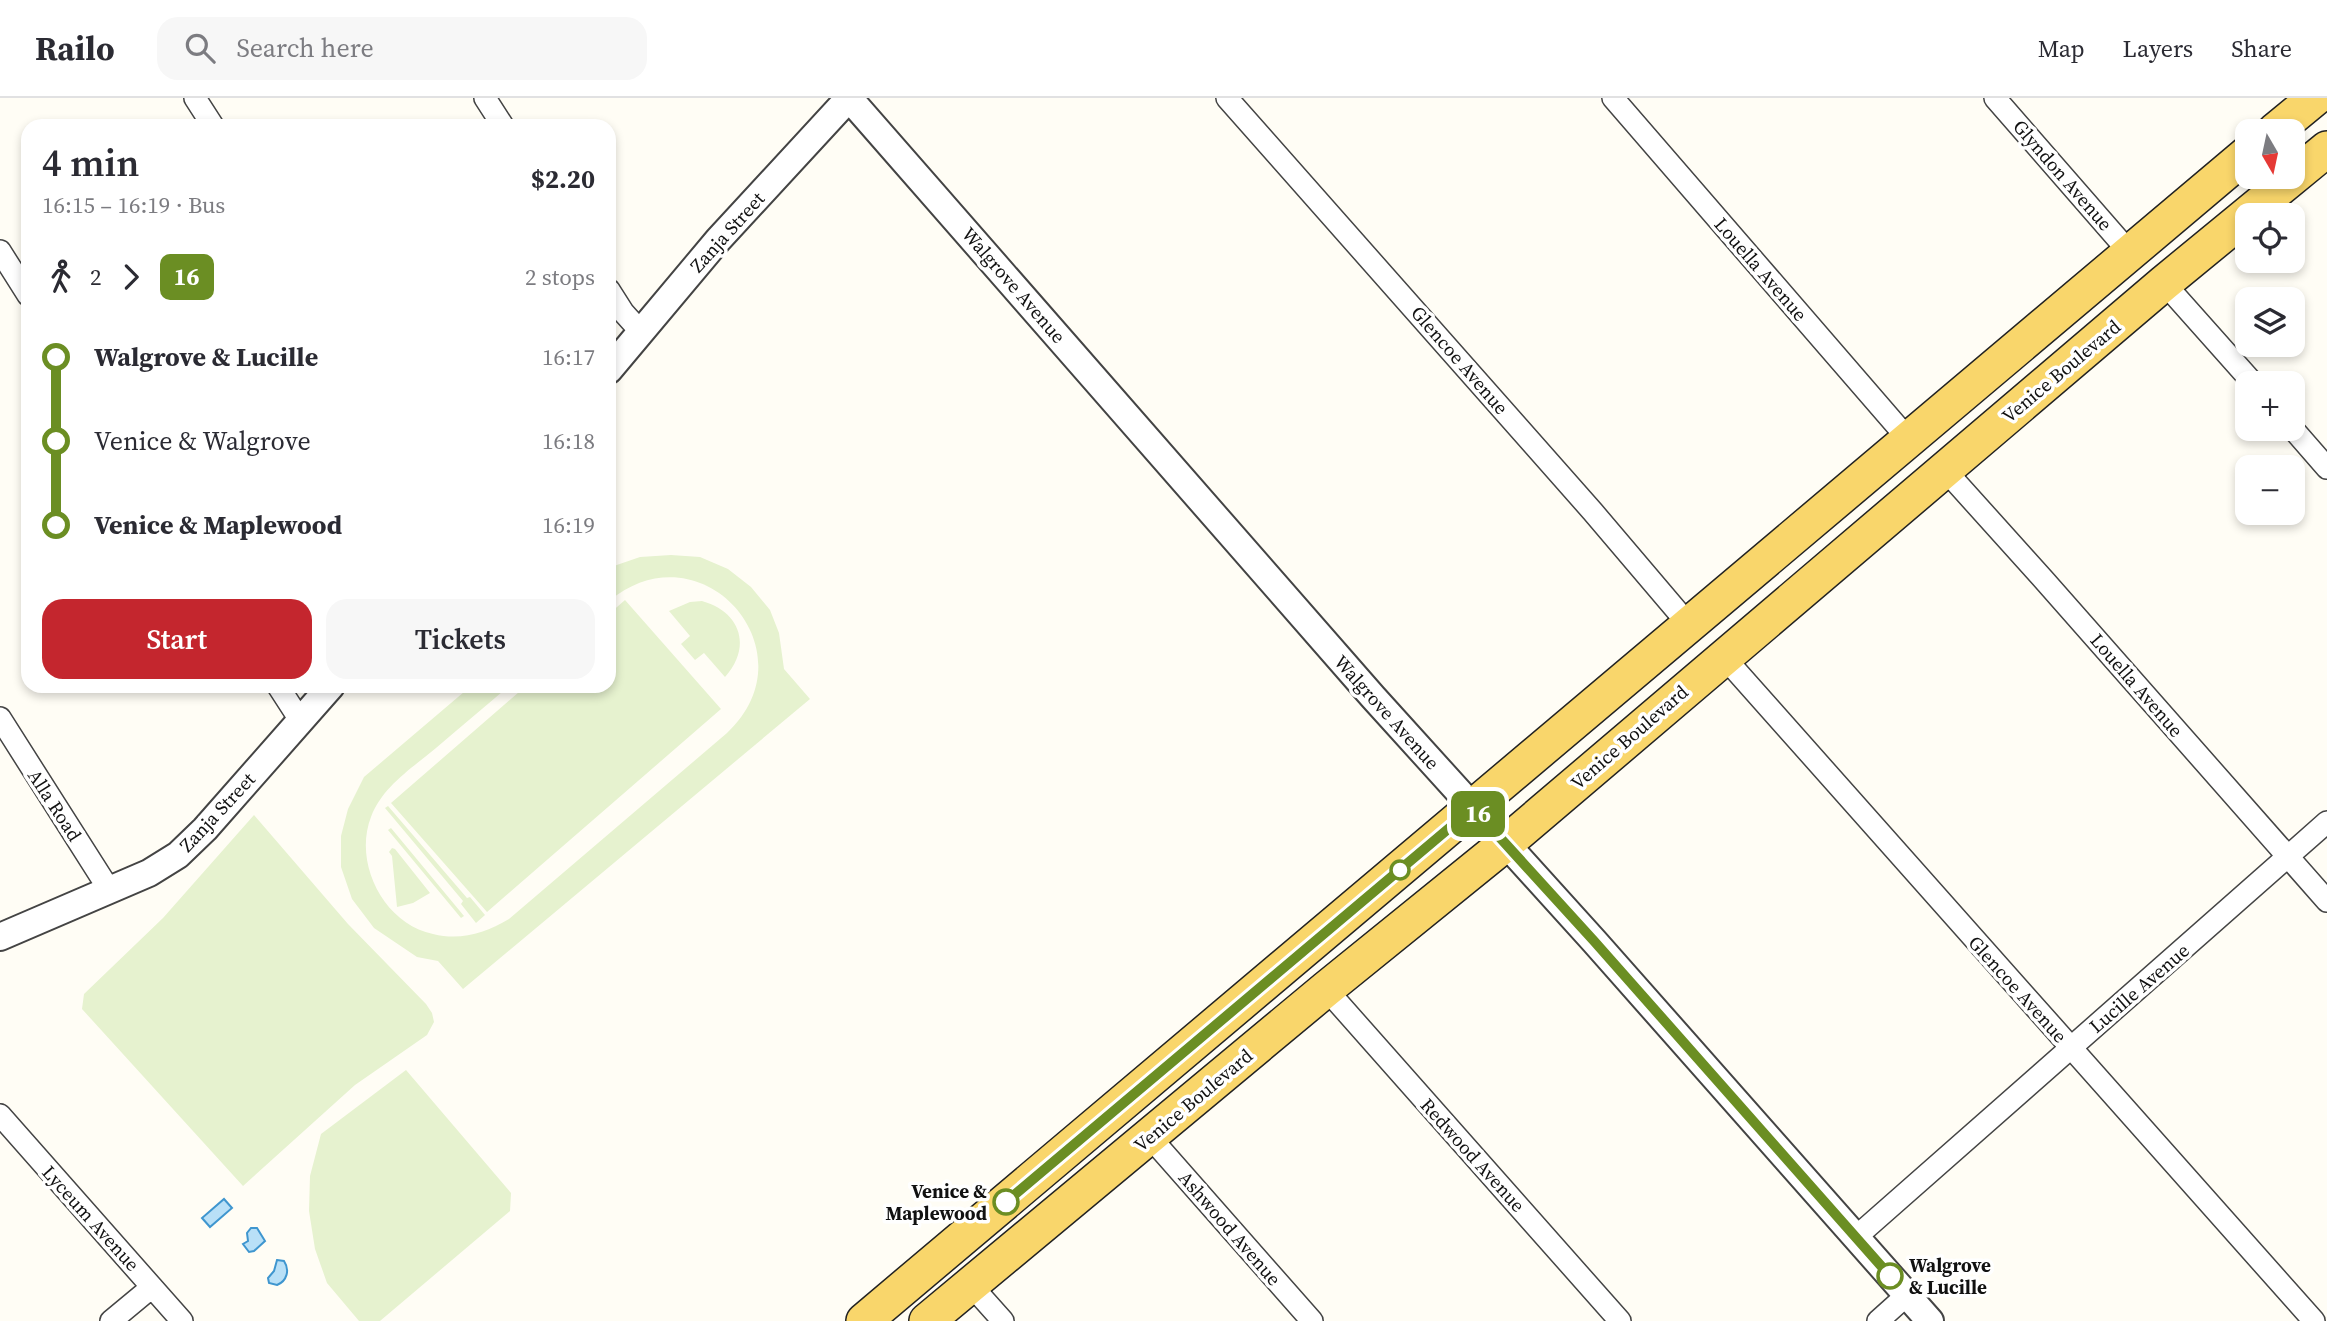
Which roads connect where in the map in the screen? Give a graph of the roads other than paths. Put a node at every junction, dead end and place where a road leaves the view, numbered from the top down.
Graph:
1 (195, 98) edge
2 (485, 98) edge
3 (849, 98) edge
4 (1227, 98) edge
5 (1613, 98) edge
6 (1995, 98) edge
7 (208, 119) edge
8 (498, 119) edge
9 (2327, 149) edge
10 (2235, 165) edge
11 (2242, 189) edge
12 (0, 251) edge
13 (2130, 253) junction
14 (2164, 283) junction
15 (21, 284) edge
16 (616, 300) edge
17 (641, 332) junction
18 (616, 362) edge
19 (2242, 371) edge
20 (1909, 440) junction
21 (2303, 441) edge
22 (2327, 468) edge
23 (1945, 470) junction
24 (1689, 625) junction
25 (1723, 656) junction
26 (283, 693) edge
27 (325, 693) edge
28 (0, 719) edge
29 (300, 720) junction
30 (1473, 808) junction
31 (2327, 822) edge
32 (1505, 844) junction
33 (2287, 857) junction
34 (110, 891) junction
35 (2327, 901) edge
36 (0, 937) edge
37 (1326, 989) junction
38 (2071, 1048) junction
39 (0, 1115) edge
40 (1149, 1136) junction
41 (1856, 1237) junction
42 (970, 1284) junction
43 (152, 1287) junction
44 (1907, 1295) junction
45 (111, 1321) edge
46 (183, 1321) edge
47 (864, 1321) edge
48 (927, 1321) edge
49 (1003, 1321) edge
50 (1312, 1321) edge
51 (1620, 1321) edge
52 (1878, 1321) edge
53 (1930, 1321) edge
54 (2314, 1321) edge

1 - 7 street
2 - 8 street
3 - 17 street, Zanja Street
3 - 30 street, Walgrove Avenue
4 - 24 street, Glencoe Avenue
5 - 20 street, Louella Avenue
6 - 13 street, Glyndon Avenue
9 - 14 main road, Venice Boulevard
10 - 13 main road
11 - 14 main road
12 - 15 street
13 - 20 main road
14 - 19 street
14 - 23 main road, Venice Boulevard
16 - 17 street
17 - 18 street, Zanja Street
20 - 24 main road
21 - 22 street
23 - 25 main road, Venice Boulevard
23 - 33 street, Louella Avenue
24 - 30 main road
25 - 32 main road, Venice Boulevard
25 - 38 street, Glencoe Avenue
26 - 29 street
27 - 29 street, Zanja Street
28 - 34 street, Alla Road
29 - 34 street, Zanja Street
30 - 32 street, Walgrove Avenue
30 - 47 main road
31 - 33 street, Lucille Avenue
32 - 37 main road, Venice Boulevard
32 - 41 street, Walgrove Avenue
33 - 35 street, Louella Avenue
33 - 38 street, Lucille Avenue
34 - 36 street, Zanja Street
37 - 40 main road, Venice Boulevard
37 - 51 street, Redwood Avenue
38 - 41 street, Lucille Avenue
38 - 54 street, Glencoe Avenue
39 - 43 street, Lyceum Avenue
40 - 42 main road, Venice Boulevard
40 - 50 street, Ashwood Avenue
41 - 44 street, Walgrove Avenue
42 - 48 main road, Venice Boulevard
42 - 49 street
43 - 45 street
43 - 46 street, Lyceum Avenue
44 - 52 street
44 - 53 street, Walgrove Avenue

